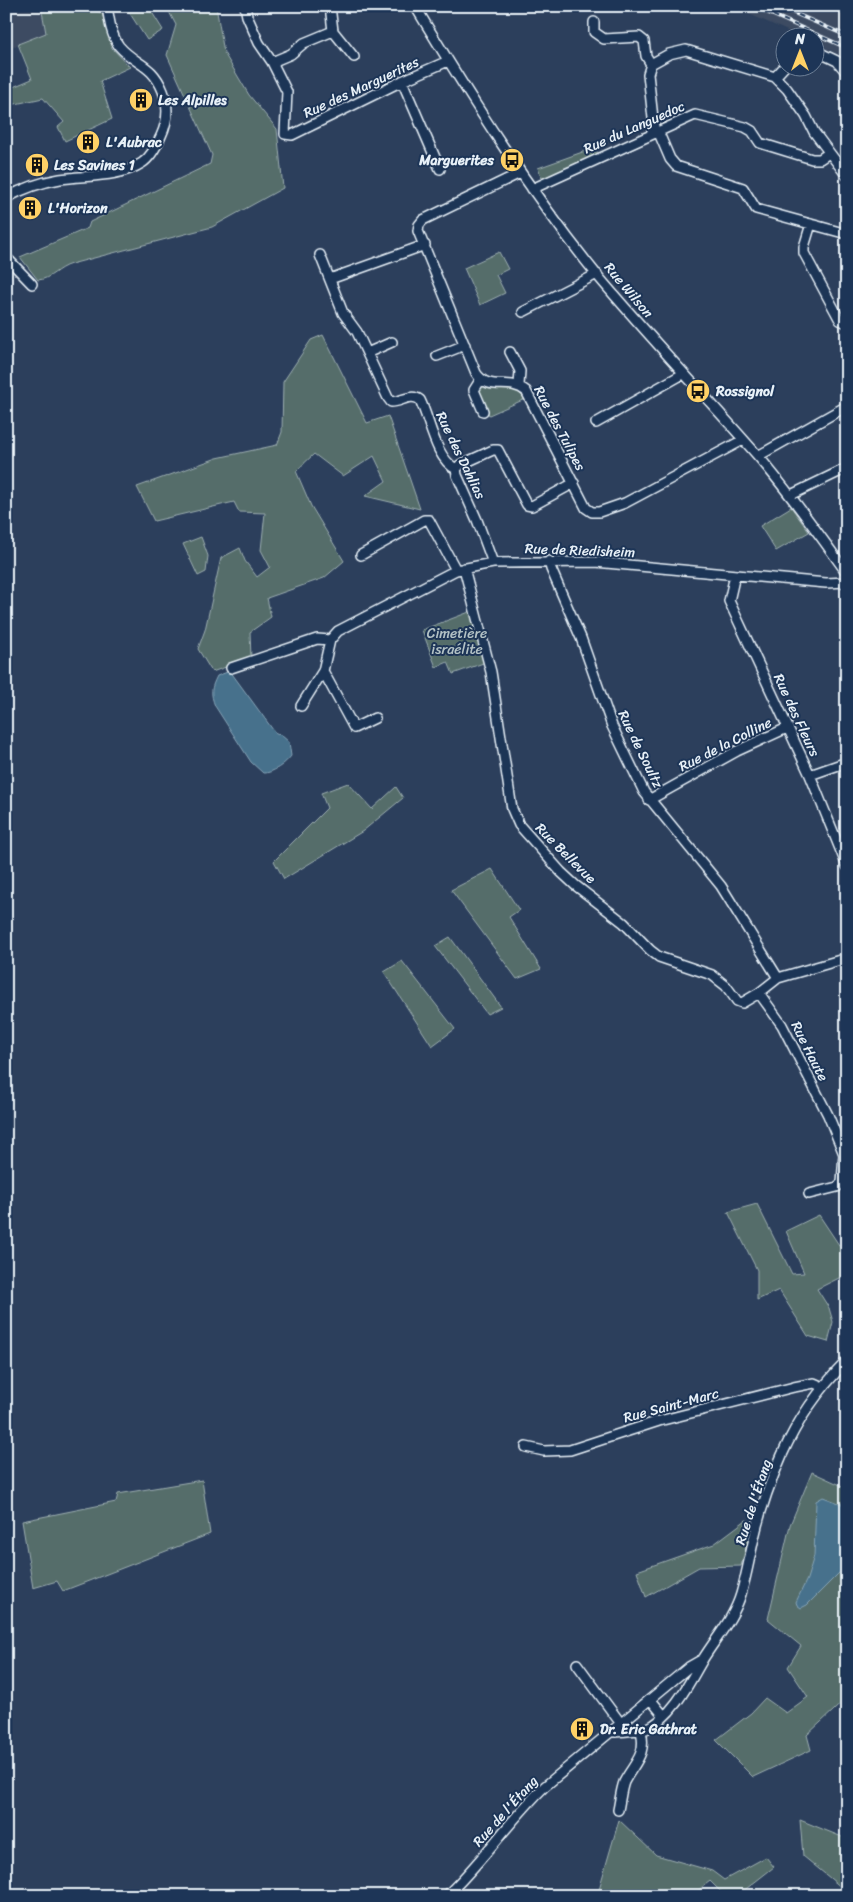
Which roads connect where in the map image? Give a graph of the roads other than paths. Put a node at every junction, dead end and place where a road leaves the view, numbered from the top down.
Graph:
1 (107, 6) edge
2 (245, 6) edge
3 (330, 6) edge
4 (415, 6) edge
5 (594, 22) dead end
6 (333, 31) junction
7 (826, 56) edge
8 (354, 57) dead end
9 (448, 61) junction
10 (272, 62) junction
11 (651, 64) junction
12 (847, 73) edge
13 (775, 77) joint
14 (402, 81) junction
15 (654, 132) junction
16 (829, 153) junction
17 (440, 169) dead end
18 (520, 173) junction
19 (847, 176) edge
20 (532, 189) junction
21 (6, 198) edge
22 (810, 224) junction
23 (847, 234) edge
24 (425, 245) junction
25 (320, 255) dead end
26 (6, 257) edge
27 (597, 274) junction
28 (330, 279) junction
29 (32, 284) dead end
30 (524, 312) dead end
31 (847, 323) edge
32 (392, 342) dead end
33 (465, 345) junction
34 (510, 352) dead end
35 (367, 353) junction
36 (437, 356) dead end
37 (683, 374) junction
38 (481, 380) junction
39 (519, 385) junction
40 (847, 406) edge
41 (483, 411) dead end
42 (596, 423) dead end
43 (743, 440) junction
44 (758, 456) junction
45 (847, 468) edge
46 (456, 470) junction
47 (574, 484) junction
48 (791, 495) junction
49 (361, 556) dead end
50 (549, 562) junction
51 (493, 563) junction
52 (460, 569) junction
53 (847, 573) edge
54 (735, 575) junction
55 (847, 582) edge
56 (330, 640) junction
57 (231, 668) dead end
58 (323, 671) junction
59 (301, 706) dead end
60 (375, 718) dead end
61 (787, 728) junction
62 (847, 762) edge
63 (810, 775) junction
64 (649, 800) junction
65 (847, 866) edge
66 (847, 958) edge
67 (778, 978) junction
68 (759, 993) junction
69 (843, 1139) edge
70 (845, 1154) edge
71 (809, 1194) dead end
72 (847, 1361) edge
73 (824, 1387) junction
74 (526, 1447) dead end
75 (703, 1659) junction
76 (577, 1664) dead end
77 (651, 1700) junction
78 (664, 1716) junction
79 (622, 1723) junction
80 (637, 1730) junction
81 (613, 1732) junction
82 (618, 1810) dead end
83 (446, 1896) edge

1 - 21 street
2 - 10 street
3 - 6 street
4 - 9 street, Rue Wilson
5 - 11 street
6 - 8 street
6 - 10 street
7 - 12 street
9 - 14 street, Rue des Marguerites
9 - 18 street, Rue Wilson
10 - 14 street, Rue des Marguerites
11 - 13 street
11 - 15 street
13 - 16 street
14 - 17 street
15 - 16 street, Rue du Languedoc
15 - 20 street, Rue du Languedoc
15 - 22 street
16 - 19 street
18 - 20 street, Rue Wilson
18 - 24 street
20 - 27 street, Rue Wilson
22 - 23 street
22 - 31 street
24 - 28 street
24 - 33 street
25 - 28 street, Rue des Dahlias
26 - 29 street
27 - 30 street
27 - 37 street, Rue Wilson
28 - 35 street, Rue des Dahlias
32 - 35 street
33 - 36 street
33 - 38 street
34 - 39 street
35 - 46 street, Rue des Dahlias
37 - 42 street
37 - 43 street, Rue Wilson
38 - 39 street, Rue des Tulipes
38 - 41 street
39 - 47 street, Rue des Tulipes
40 - 44 street
43 - 44 street, Rue Wilson
43 - 47 street, Rue des Tulipes
44 - 48 street, Rue Wilson
45 - 48 street
46 - 47 street
46 - 51 street, Rue des Dahlias
48 - 53 street, Rue Wilson
49 - 52 street
50 - 51 street, Rue de Riedisheim
50 - 54 street, Rue de Riedisheim
50 - 64 street, Rue de Soultz
51 - 52 street, Rue de Riedisheim
52 - 56 street, Rue de Riedisheim
52 - 68 street, Rue Bellevue
54 - 55 street, Rue de Riedisheim
54 - 61 street, Rue des Fleurs
56 - 57 street
56 - 58 street
58 - 59 street
58 - 60 street
61 - 63 street, Rue des Fleurs
61 - 64 street, Rue de la Colline
62 - 63 street
63 - 65 street, Rue des Fleurs
64 - 67 street, Rue de Soultz
66 - 67 street
67 - 68 street
68 - 69 street, Rue Haute
69 - 70 street, Rue Haute
70 - 71 street, Rue Haute
72 - 73 street, Rue de l'Étang
73 - 74 street, Rue Saint-Marc
73 - 75 street, Rue de l'Étang
75 - 77 street, Rue de l'Étang
75 - 78 street, Rue de l'Étang
76 - 79 street
77 - 78 street
77 - 79 street, Rue de l'Étang
78 - 80 street, Rue de l'Étang
79 - 80 street
79 - 81 street, Rue de l'Étang
80 - 81 street, Rue de l'Étang
80 - 82 street
81 - 83 street, Rue de l'Étang

